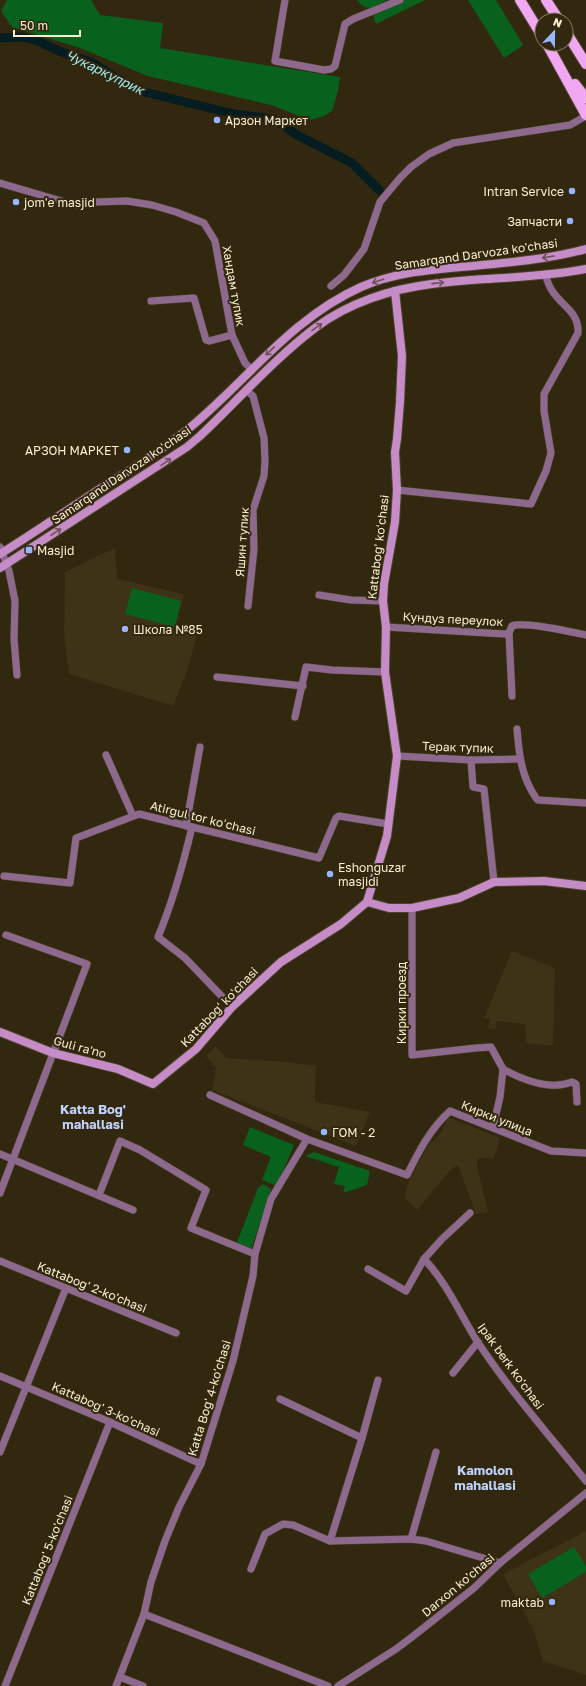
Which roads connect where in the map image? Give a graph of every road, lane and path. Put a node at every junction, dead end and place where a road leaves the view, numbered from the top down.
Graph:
1 (285, 0) edge
2 (400, 0) edge
3 (520, 0) edge
4 (546, 0) edge
5 (554, 12) edge
6 (534, 23) edge
7 (574, 45) edge
8 (552, 52) edge
9 (555, 57) junction
10 (586, 64) edge
11 (586, 98) edge
12 (586, 115) edge
13 (0, 183) edge
14 (586, 249) edge
15 (519, 261) junction
16 (586, 269) edge
17 (545, 274) junction
18 (520, 277) junction
19 (331, 286) dead end
20 (395, 292) junction
21 (151, 302) dead end
22 (232, 334) junction
23 (251, 369) junction
24 (246, 391) junction
25 (220, 400) joint
26 (145, 460) junction
27 (152, 471) junction
28 (397, 490) junction
29 (1, 551) edge
30 (3, 566) edge
31 (319, 595) dead end
32 (383, 601) junction
33 (248, 606) dead end
34 (386, 627) junction
35 (509, 633) junction
36 (586, 635) edge
37 (386, 672) junction
38 (17, 675) dead end
39 (217, 677) dead end
40 (303, 686) junction
41 (512, 696) dead end
42 (295, 717) dead end
43 (517, 729) dead end
44 (200, 747) dead end
45 (106, 755) dead end
46 (397, 756) junction
47 (519, 759) junction
48 (471, 760) junction
49 (586, 804) edge
50 (133, 816) junction
51 (388, 824) junction
52 (189, 826) junction
53 (4, 876) dead end
54 (494, 882) junction
55 (586, 886) edge
56 (367, 902) junction
57 (412, 908) junction
58 (6, 935) dead end
59 (232, 1007) junction
60 (0, 1032) edge
61 (53, 1053) junction
62 (503, 1069) junction
63 (153, 1084) joint
64 (210, 1095) dead end
65 (577, 1102) dead end
66 (493, 1127) junction
67 (307, 1139) junction
68 (586, 1153) edge
69 (0, 1154) edge
70 (13, 1159) junction
71 (0, 1194) edge
72 (99, 1195) junction
73 (133, 1210) dead end
74 (470, 1213) dead end
75 (255, 1254) junction
76 (424, 1259) junction
77 (0, 1261) edge
78 (368, 1269) dead end
79 (66, 1288) junction
80 (176, 1333) dead end
81 (478, 1342) junction
82 (453, 1373) dead end
83 (0, 1376) edge
84 (378, 1380) dead end
85 (27, 1386) junction
86 (280, 1400) dead end
87 (110, 1422) junction
88 (362, 1438) junction
89 (0, 1452) edge
90 (436, 1452) dead end
91 (201, 1464) junction
92 (586, 1481) edge
93 (586, 1493) edge
94 (411, 1539) junction
95 (330, 1541) junction
96 (500, 1563) junction
97 (251, 1568) dead end
98 (144, 1614) junction
99 (120, 1677) junction
100 (5, 1686) edge
101 (116, 1686) edge
102 (143, 1686) edge
103 (328, 1686) edge
104 (338, 1686) edge

1 - 2 street
3 - 6 main road
4 - 5 main road
7 - 10 main road
8 - 9 main road
9 - 11 main road
9 - 12 main road
12 - 19 street
13 - 22 street, Хандам тупик
14 -> 15 main road, Samarqand Darvoza ko'chasi
15 - 18 main road
15 -> 23 main road, Samarqand Darvoza ko'chasi
16 - 17 main road
17 - 18 main road, Samarqand Darvoza koʻchasi
17 - 28 street
20 -> 18 main road, Samarqand Darvoza koʻchasi
24 -> 20 main road, Samarqand Darvoza koʻchasi
20 - 28 main road, Kattabogʻ koʻchasi
21 - 22 street
22 - 23 street, Хандам тупик
23 - 25 main road, Samarqand Darvoza ko'chasi
27 -> 24 main road, Samarqand Darvoza koʻchasi
24 - 33 street, Яшин тупик
25 - 26 main road, Samarqand Darvoza koʻchasi
26 - 27 main road
26 - 29 main road, Samarqand Darvoza koʻchasi
30 -> 27 main road, Samarqand Darvoza koʻchasi
28 - 32 main road, Kattabogʻ koʻchasi
29 - 30 street
30 - 38 street
31 - 32 street
32 - 34 main road, Kattabogʻ koʻchasi
34 - 35 street, Кундуз переулок
34 - 37 main road, Kattabogʻ koʻchasi
35 - 36 street, Кундуз переулок
35 - 41 street
37 - 40 street
37 - 46 main road, Kattabogʻ koʻchasi
39 - 40 street
40 - 42 street
43 - 47 street
44 - 52 street
45 - 50 street
46 - 48 street, Терак тупик
46 - 51 main road, Kattabogʻ koʻchasi
47 - 48 street, Терак тупик
47 - 49 street
48 - 54 street
50 - 52 street, Atirgul tor koʻchasi
50 - 53 street, Atirgul tor koʻchasi
51 - 52 street, Atirgul tor koʻchasi
51 - 56 main road, Kattabogʻ koʻchasi
52 - 59 street
54 - 55 main road
54 - 57 main road
56 - 57 main road
56 - 59 main road, Kattabogʻ koʻchasi
57 - 62 street, Кирки проезд
58 - 61 street
59 - 63 main road, Kattabogʻ koʻchasi
60 - 61 main road, Guli ra'no
61 - 63 main road, Guli ra'no
61 - 70 street
62 - 65 street
62 - 66 street
64 - 67 street, Кирки улица
66 - 67 street, Кирки улица
66 - 68 street, Кирки улица
67 - 75 street, Katta Bog' 4-ko'chasi
69 - 70 street
70 - 71 street
70 - 72 street
72 - 73 street
72 - 75 street
74 - 76 street
75 - 91 street, Katta Bog' 4-ko'chasi
76 - 78 street
76 - 81 street, Ipak berk ko'chasi
77 - 79 street, Kattabog' 2-ko'chasi
79 - 80 street, Kattabog' 2-ko'chasi
79 - 85 street
81 - 82 street
81 - 92 street, Ipak berk ko'chasi
83 - 85 street, Kattabog' 3-ko'chasi
84 - 88 street
85 - 87 street, Kattabog' 3-ko'chasi
85 - 89 street
86 - 88 street
87 - 91 street, Kattabog' 3-ko'chasi
87 - 100 street, Kattabog' 5-ko'chasi
88 - 95 street
90 - 94 street
91 - 98 street, Katta Bog' 4-ko'chasi
93 - 96 street, Darxon ko'chasi
94 - 95 street
94 - 96 street
95 - 97 street
96 - 104 street, Darxon ko'chasi
98 - 99 street, Katta Bog' 4-ko'chasi
98 - 103 street
99 - 101 street, Katta Bog' 4-ko'chasi
99 - 102 street

